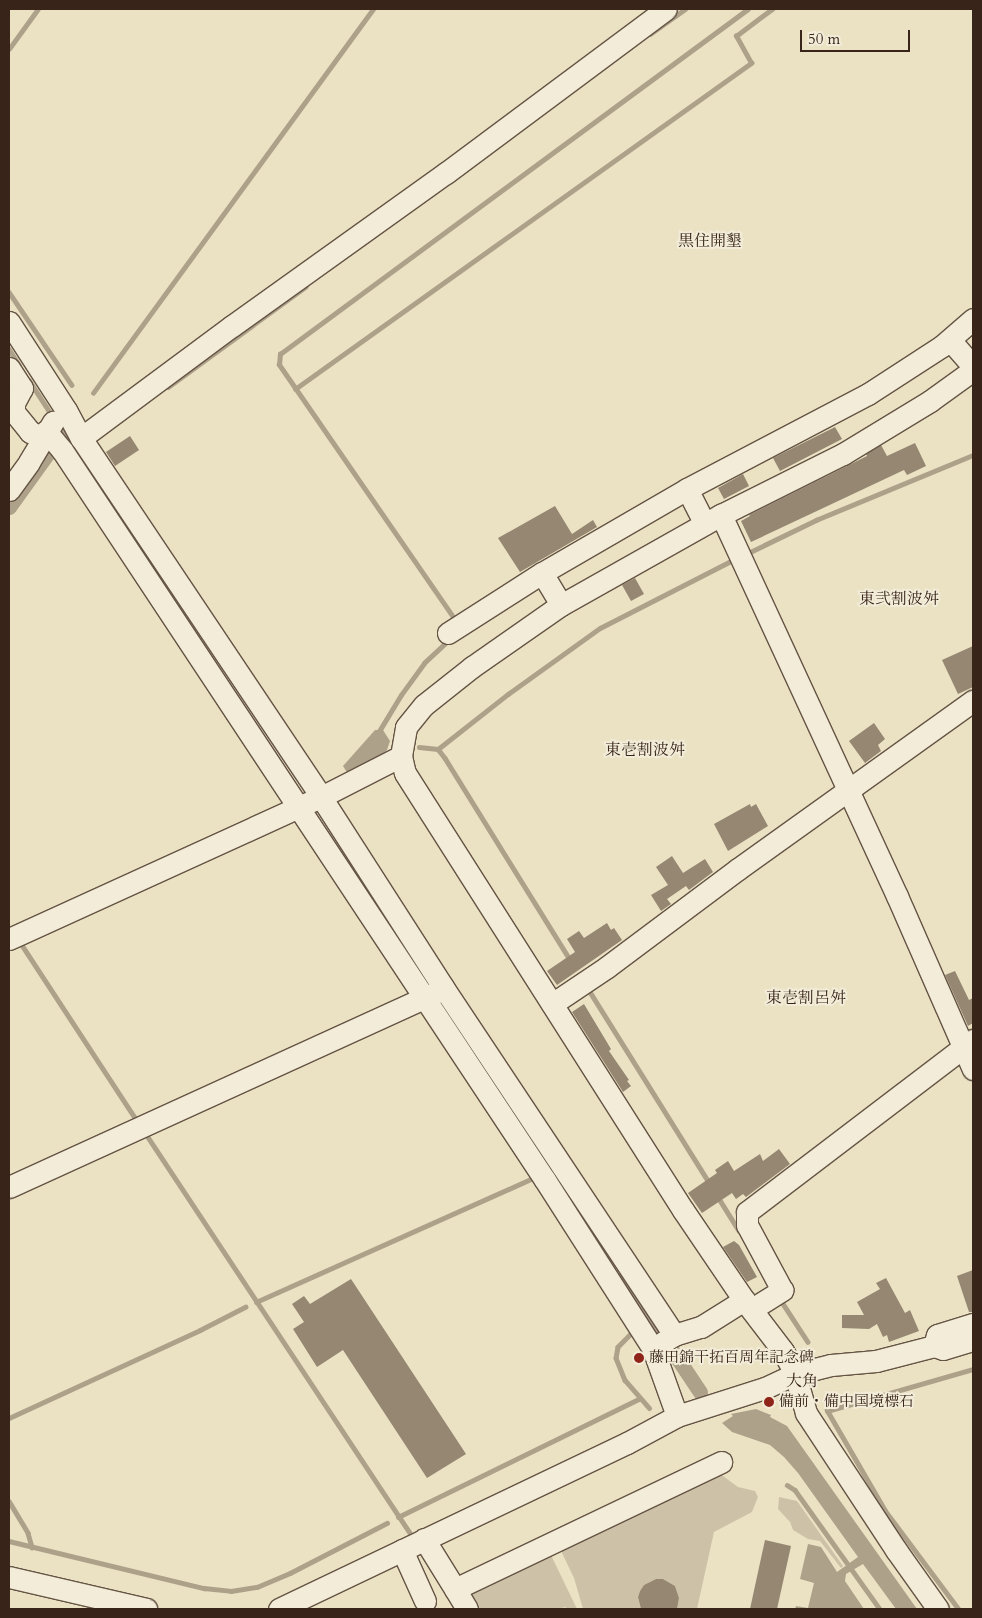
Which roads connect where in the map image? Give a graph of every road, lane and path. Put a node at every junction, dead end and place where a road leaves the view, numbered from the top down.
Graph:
1 (666, 9) edge
2 (973, 319) edge
3 (9, 322) edge
4 (954, 344) junction
5 (9, 368) edge
6 (973, 370) edge
7 (54, 429) junction
8 (81, 438) junction
9 (9, 490) edge
10 (690, 494) junction
11 (713, 520) junction
12 (545, 578) junction
13 (562, 605) junction
14 (456, 628) dead end
15 (973, 700) edge
16 (401, 756) junction
17 (851, 797) junction
18 (308, 803) junction
19 (9, 939) edge
20 (428, 993) junction
21 (552, 1004) junction
22 (968, 1052) edge
23 (9, 1188) edge
24 (748, 1305) junction
25 (973, 1324) edge
26 (644, 1334) junction
27 (674, 1335) junction
28 (973, 1340) edge
29 (934, 1346) junction
30 (794, 1374) junction
31 (677, 1416) junction
32 (721, 1462) dead end
33 (424, 1539) junction
34 (402, 1550) junction
35 (9, 1577) edge
36 (455, 1589) junction
37 (425, 1601) dead end
38 (146, 1609) edge
39 (279, 1609) edge
40 (467, 1609) edge
41 (938, 1609) edge

1 - 8 street
2 - 4 street
3 - 7 street
4 - 6 street
4 - 10 street
5 - 7 street
6 - 11 street
7 - 8 street
7 - 9 street
7 - 18 street
8 - 18 street
10 - 11 street
10 - 12 street
11 - 13 street
11 - 17 street
12 - 13 street
12 - 14 street
13 - 16 street
15 - 17 street
16 - 18 street
16 - 21 street
17 - 21 street
17 - 22 street
18 - 19 street
18 - 20 street
20 - 23 street
20 - 26 street
20 - 27 street
21 - 24 street
22 - 24 street
24 - 27 street
24 - 30 street
25 - 29 street
26 - 27 street
26 - 31 street
28 - 29 street
29 - 30 street
30 - 31 street
30 - 41 street
31 - 33 street
32 - 36 street
33 - 34 street
33 - 36 street
34 - 37 street
34 - 39 street
35 - 38 street
36 - 40 street

